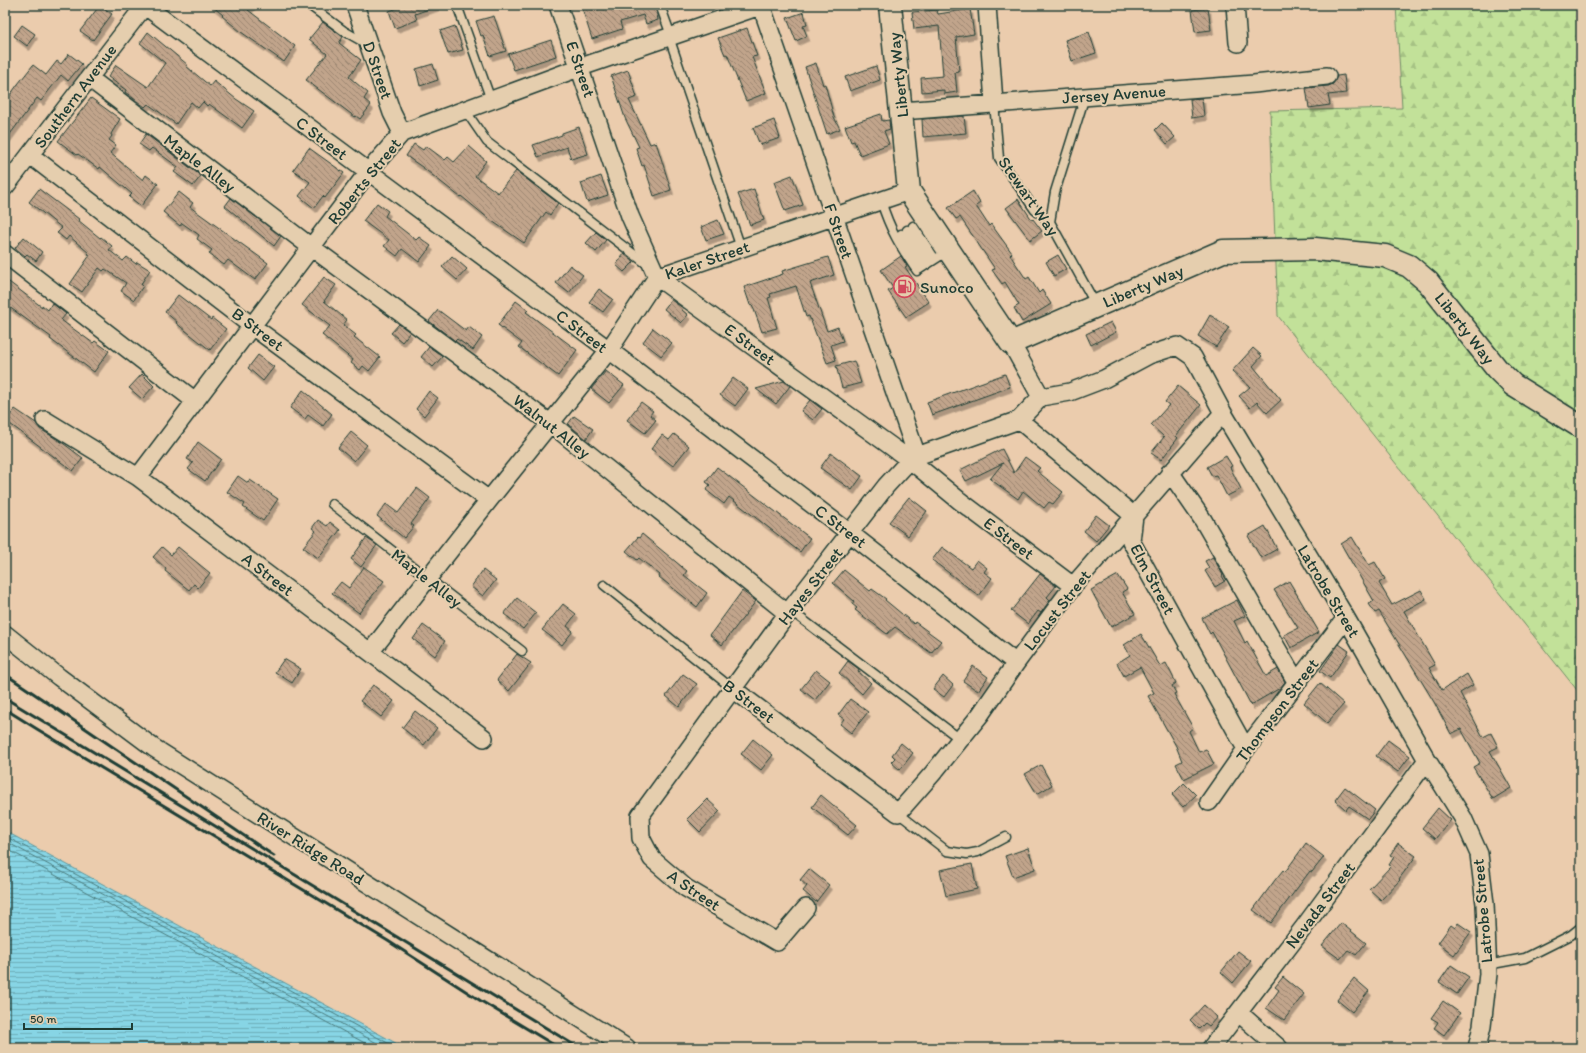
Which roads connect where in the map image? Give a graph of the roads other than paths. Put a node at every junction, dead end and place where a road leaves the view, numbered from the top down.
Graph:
1 (144, 5) edge
2 (309, 5) edge
3 (355, 5) edge
4 (457, 5) edge
5 (558, 5) edge
6 (660, 5) edge
7 (762, 5) edge
8 (890, 5) edge
9 (987, 5) edge
10 (1235, 5) edge
11 (669, 37) junction
12 (1238, 43) dead end
13 (369, 45) junction
14 (581, 67) junction
15 (1327, 76) dead end
16 (89, 78) junction
17 (1085, 96) junction
18 (491, 100) junction
19 (994, 103) junction
20 (466, 110) junction
21 (901, 111) junction
22 (402, 133) junction
23 (30, 155) junction
24 (368, 172) junction
25 (5, 187) edge
26 (909, 191) junction
27 (880, 201) junction
28 (834, 217) junction
29 (1050, 222) junction
30 (908, 229) junction
31 (311, 247) junction
32 (741, 248) junction
33 (5, 254) edge
34 (934, 260) junction
35 (655, 273) junction
36 (1096, 306) junction
37 (252, 326) junction
38 (1011, 344) junction
39 (609, 350) junction
40 (1041, 397) junction
41 (195, 401) junction
42 (1223, 413) junction
43 (45, 420) dead end
44 (1019, 420) junction
45 (550, 423) junction
46 (1581, 427) edge
47 (913, 458) junction
48 (1170, 472) junction
49 (138, 477) junction
50 (489, 500) junction
51 (332, 504) dead end
52 (1134, 516) junction
53 (851, 534) junction
54 (428, 578) junction
55 (604, 585) dead end
56 (1073, 586) junction
57 (789, 611) junction
58 (1346, 618) junction
59 (5, 634) edge
60 (371, 651) junction
61 (522, 651) dead end
62 (1016, 663) junction
63 (1297, 683) junction
64 (733, 689) junction
65 (484, 738) dead end
66 (960, 739) junction
67 (1246, 749) junction
68 (1427, 760) junction
69 (1209, 802) dead end
70 (898, 813) junction
71 (640, 816) joint
72 (1006, 837) dead end
73 (806, 908) dead end
74 (1581, 927) edge
75 (1487, 965) junction
76 (1239, 1013) junction
77 (627, 1048) edge
78 (1211, 1048) edge
79 (1279, 1048) edge
80 (1477, 1048) edge

1 - 16 street, Southern Avenue
1 - 24 street, C Street
2 - 13 lane
3 - 13 street, D Street
4 - 18 lane
5 - 14 street, E Street
6 - 11 lane
7 - 11 street, Roberts Street
7 - 28 street, F Street
8 - 21 street, Liberty Way
9 - 19 street, Stewart Way
10 - 12 street
11 - 14 street, Roberts Street
11 - 32 lane
13 - 22 street, D Street
14 - 18 street, Roberts Street
14 - 35 street, E Street
15 - 17 street, Jersey Avenue
16 - 23 street, Southern Avenue
16 - 31 street, Maple Alley
17 - 19 street, Jersey Avenue
17 - 29 lane
18 - 20 street, Roberts Street
19 - 21 street, Jersey Avenue
19 - 29 lane, Stewart Way
20 - 22 street, Roberts Street
20 - 35 lane
21 - 26 street, Liberty Way
22 - 24 street, Roberts Street
23 - 25 street, Southern Avenue
23 - 37 street, B Street
24 - 31 street, Roberts Street
24 - 39 street, C Street
26 - 27 street, Kaler Street
26 - 30 street, Liberty Way
27 - 28 street, Kaler Street
27 - 30 lane
28 - 32 street, Kaler Street
28 - 47 street, F Street
29 - 36 lane, Stewart Way
30 - 34 street, Liberty Way
30 - 34 lane
31 - 37 street, Roberts Street
31 - 45 street, Walnut Alley
32 - 35 street, Kaler Street
33 - 41 street
34 - 38 street, Liberty Way
35 - 39 street, Kaler Street
35 - 47 street, E Street
36 - 38 street, Liberty Way
36 - 46 street, Liberty Way
37 - 41 street, Roberts Street
37 - 50 street, B Street
38 - 40 street
39 - 45 street, Kaler Street
39 - 53 street, C Street
40 - 42 street, Latrobe Street
40 - 44 street, Hayes Street
41 - 49 street, Roberts Street
42 - 48 street, Locust Street
42 - 58 street, Latrobe Street
43 - 49 street, A Street
44 - 47 street, Hayes Street
44 - 52 street
45 - 50 street, Kaler Street
45 - 57 street, Walnut Alley
47 - 53 street, Hayes Street
47 - 56 street, E Street
48 - 52 street, Locust Street
48 - 63 street
49 - 60 street, A Street
50 - 54 street, Kaler Street
51 - 54 lane, Maple Alley
52 - 56 street, Locust Street
52 - 67 street, Elm Street
53 - 57 street, Hayes Street
53 - 62 street, C Street
54 - 60 street, Kaler Street
54 - 61 lane, Maple Alley
55 - 64 lane, B Street
56 - 62 street, Locust Street
57 - 64 street, Hayes Street
57 - 66 lane
58 - 63 street, Thompson Street
58 - 68 street, Latrobe Street
59 - 77 street, River Ridge Road
60 - 65 street, A Street
62 - 66 street, Locust Street
63 - 67 street, Thompson Street
64 - 70 street, B Street
64 - 71 street, Hayes Street
66 - 70 street, Locust Street
67 - 69 street, Thompson Street
68 - 75 street, Latrobe Street
68 - 76 street, Nevada Street
70 - 72 lane
71 - 73 street, A Street
74 - 75 lane
75 - 80 street, Latrobe Street
76 - 78 street, Nevada Street
76 - 79 street

